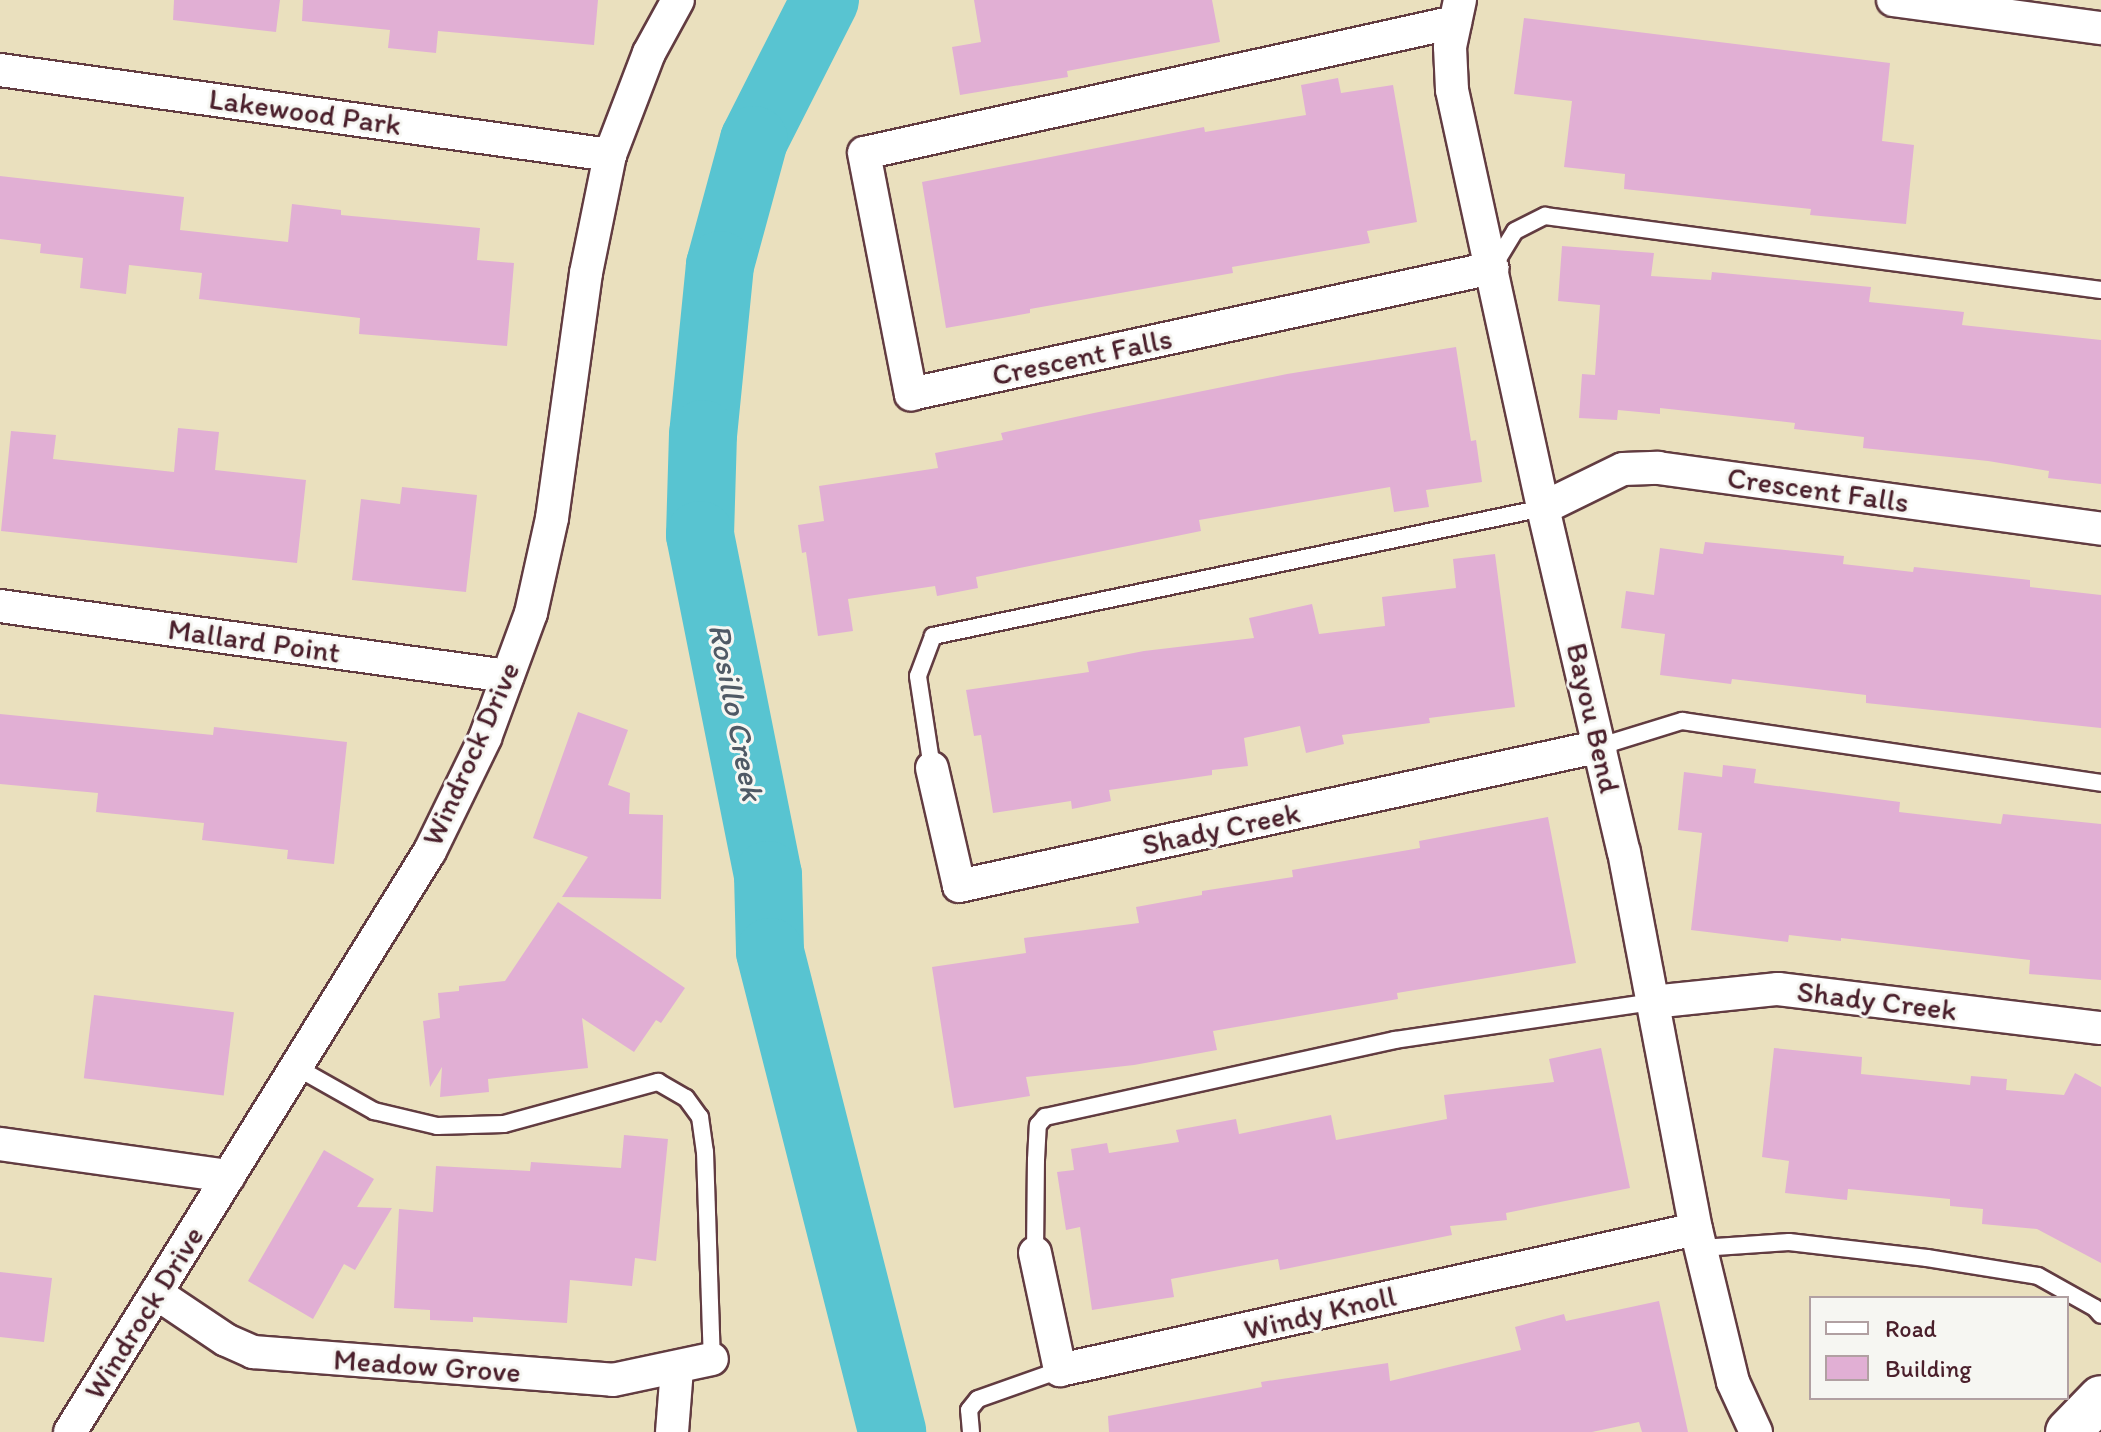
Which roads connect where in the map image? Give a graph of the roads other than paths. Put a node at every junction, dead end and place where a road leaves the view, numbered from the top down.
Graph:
1 (678, 0) edge
2 (1893, 0) edge
3 (1458, 11) edge
4 (2101, 28) edge
5 (0, 70) edge
6 (610, 155) junction
7 (1492, 268) junction
8 (2101, 290) edge
9 (1543, 508) junction
10 (2101, 529) edge
11 (0, 606) edge
12 (507, 676) junction
13 (1601, 746) junction
14 (932, 768) joint
15 (2101, 783) edge
16 (1652, 1002) junction
17 (2101, 1028) edge
18 (296, 1067) junction
19 (0, 1144) edge
20 (229, 1176) junction
21 (1699, 1239) junction
22 (1035, 1253) joint
23 (156, 1293) junction
24 (2101, 1315) edge
25 (712, 1359) joint
26 (677, 1369) junction
27 (1060, 1370) junction
28 (2101, 1398) edge
29 (70, 1432) edge
30 (672, 1432) edge
31 (971, 1432) edge
32 (1756, 1432) edge
33 (2068, 1432) edge

1 - 6 street, Windrock Drive
2 - 4 street
3 - 7 street, Bayou Bend
3 - 7 street, Crescent Falls
5 - 6 street, Lakewood Park
6 - 12 street, Windrock Drive
7 - 8 lane
7 - 9 street, Bayou Bend
9 - 10 street, Crescent Falls
9 - 13 street, Bayou Bend
9 - 14 lane
11 - 12 street, Mallard Point
12 - 18 street, Windrock Drive
13 - 14 street, Shady Creek
13 - 15 lane
13 - 16 street, Bayou Bend
16 - 17 street, Shady Creek
16 - 21 street, Bayou Bend
16 - 22 lane
18 - 20 street, Windrock Drive
18 - 25 lane
19 - 20 street
20 - 23 street, Windrock Drive
21 - 24 lane
21 - 27 street, Windy Knoll
21 - 32 street, Bayou Bend
22 - 27 street
23 - 26 street, Meadow Grove
23 - 29 street, Windrock Drive
25 - 26 street, Meadow Grove
26 - 30 street
27 - 31 lane
28 - 33 main road

